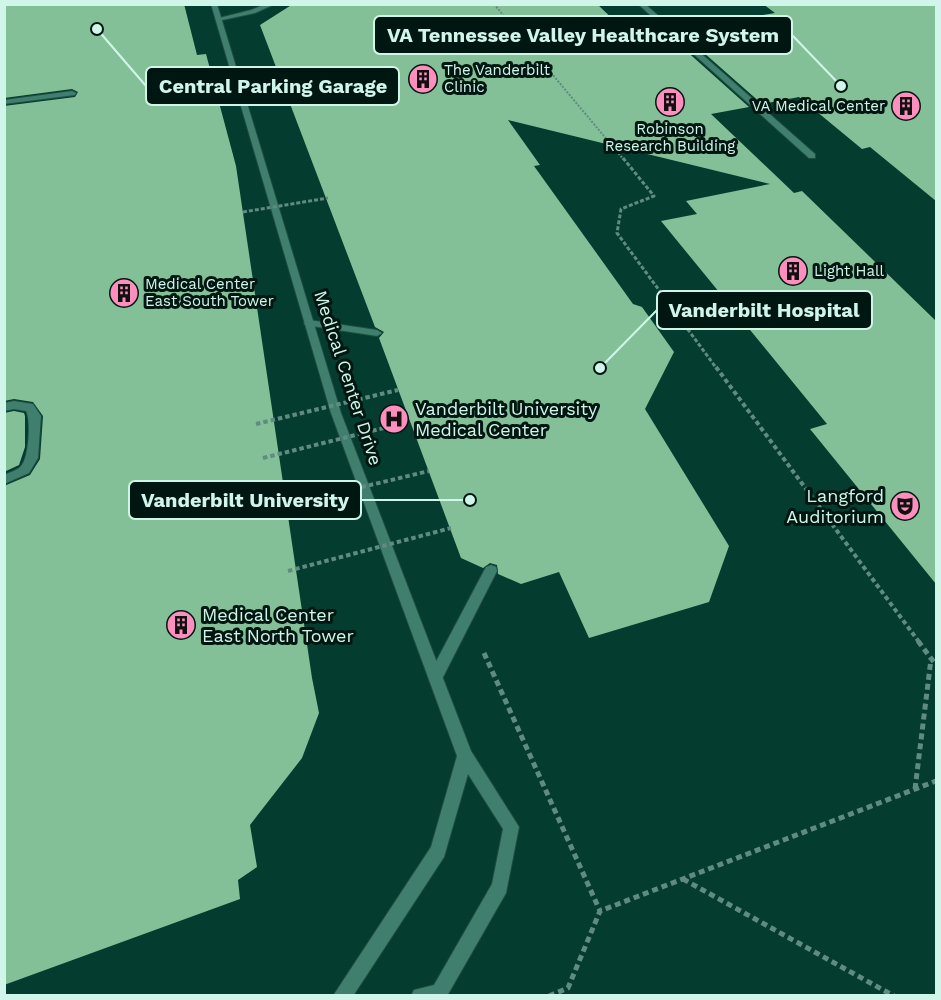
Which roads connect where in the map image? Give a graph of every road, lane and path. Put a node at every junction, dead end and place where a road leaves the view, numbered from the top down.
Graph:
1 (214, 4) edge
2 (272, 4) edge
3 (494, 4) edge
4 (641, 4) edge
5 (218, 19) junction
6 (530, 48) dead end
7 (542, 62) dead end
8 (72, 93) dead end
9 (4, 102) edge
10 (812, 156) dead end
11 (328, 198) dead end
12 (243, 212) dead end
13 (309, 323) junction
14 (377, 333) dead end
15 (398, 390) dead end
16 (4, 407) edge
17 (408, 422) dead end
18 (256, 424) dead end
19 (263, 458) dead end
20 (429, 471) dead end
21 (4, 480) edge
22 (274, 508) dead end
23 (451, 528) dead end
24 (288, 571) dead end
25 (491, 571) dead end
26 (484, 653) dead end
27 (931, 657) junction
28 (936, 665) edge
29 (436, 676) junction
30 (465, 756) junction
31 (936, 781) edge
32 (915, 789) junction
33 (683, 879) junction
34 (600, 911) junction
35 (342, 996) edge
36 (420, 996) edge
37 (549, 996) edge
38 (894, 996) edge

1 - 5 street, Medical Center Drive
2 - 5 street
3 - 6 path
4 - 10 street
5 - 13 street, Medical Center Drive
7 - 27 path
8 - 9 street
11 - 12 path, bridge
13 - 14 street
13 - 29 street, Medical Center Drive
15 - 18 path, bridge
16 - 21 street
17 - 19 path, bridge
20 - 22 path, bridge
23 - 24 path, bridge
25 - 29 street
26 - 34 path
27 - 28 path
27 - 32 path
29 - 30 street, Medical Center Drive
30 - 35 street
30 - 36 street, Medical Center Drive
31 - 32 path
32 - 33 path
33 - 34 path
33 - 38 path
34 - 37 path

